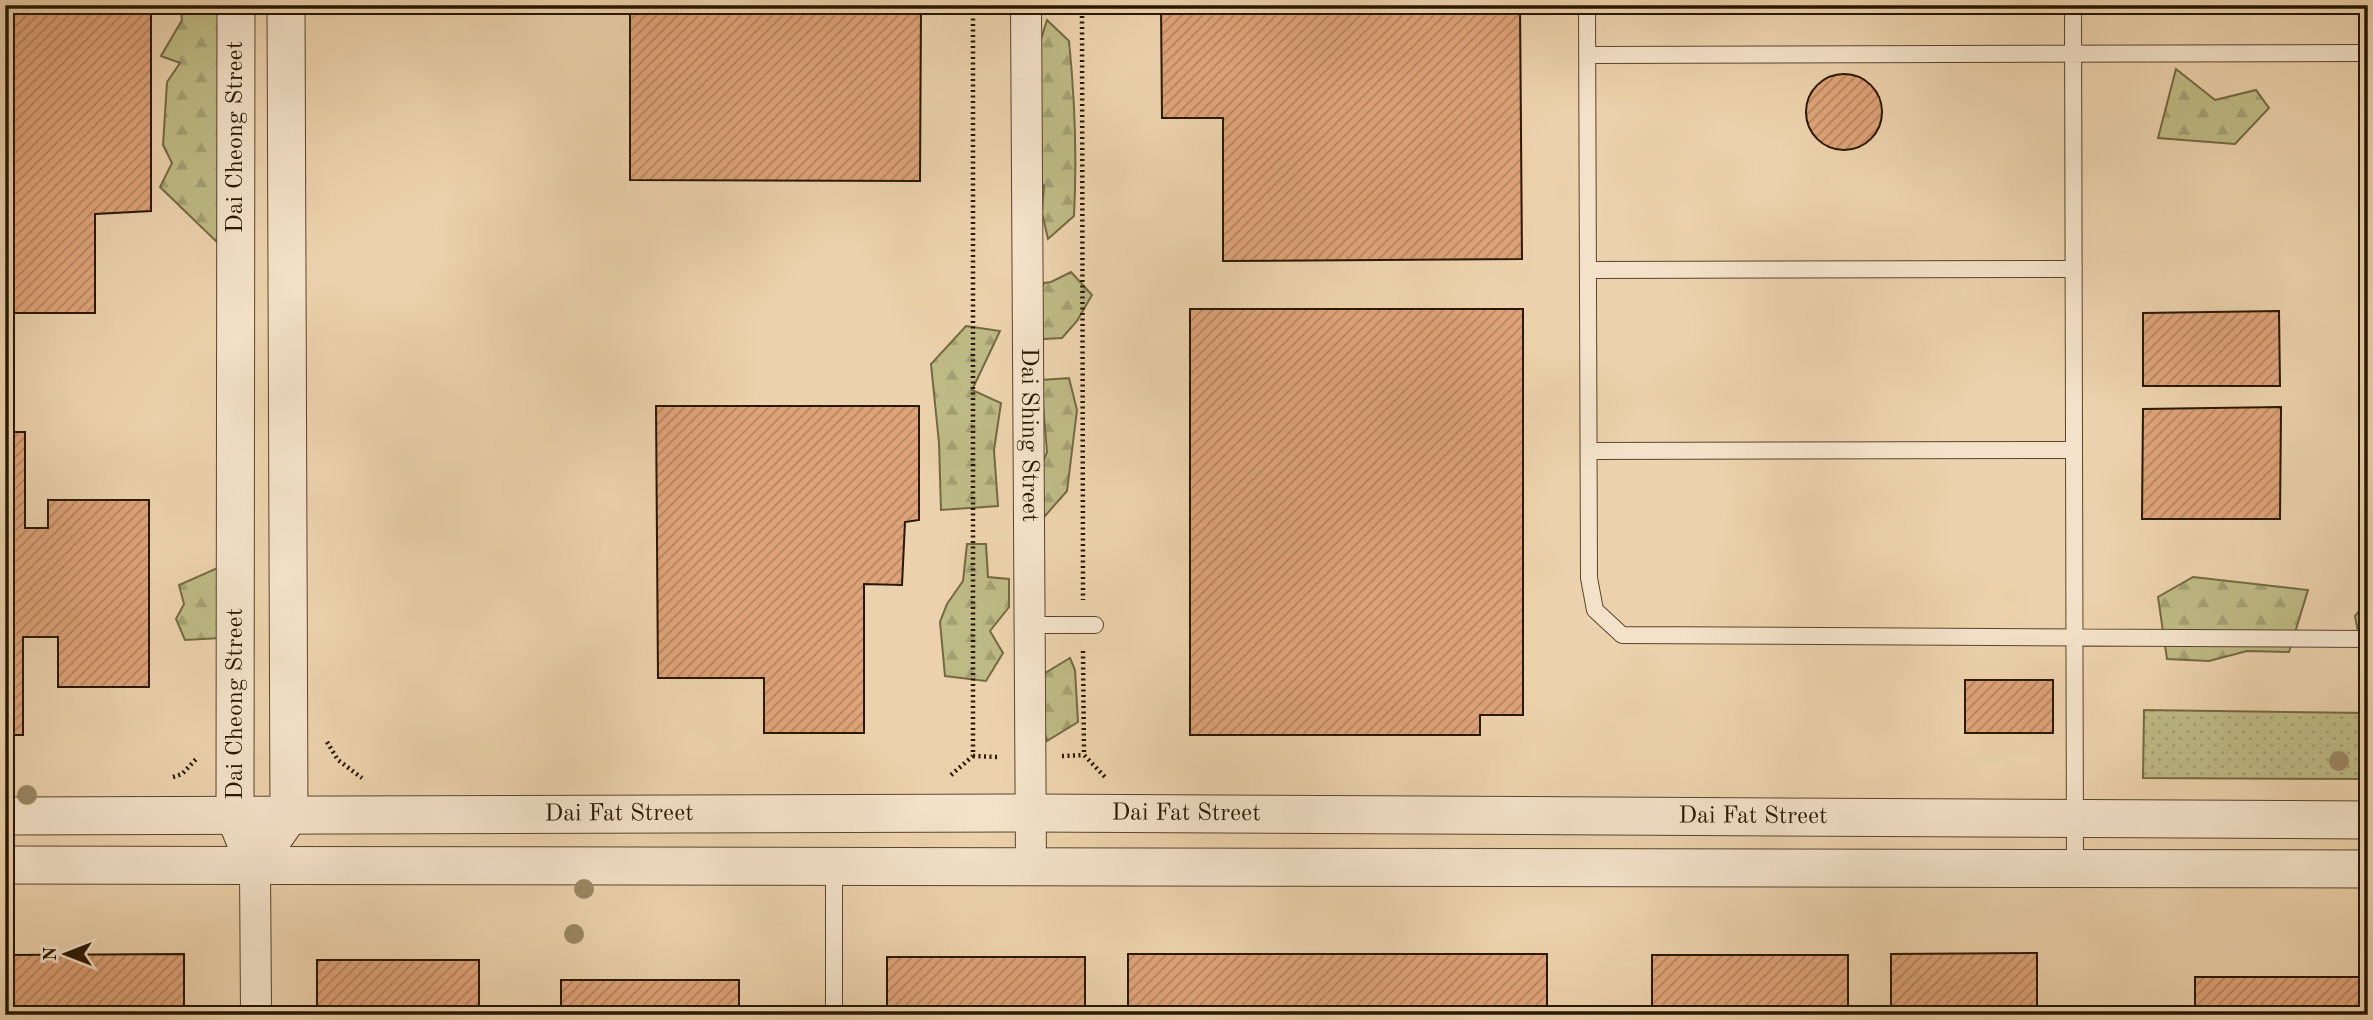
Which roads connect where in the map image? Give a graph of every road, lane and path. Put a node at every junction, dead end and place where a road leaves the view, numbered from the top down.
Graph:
1 (236, 5) edge
2 (286, 5) edge
3 (973, 5) edge
4 (1026, 5) edge
5 (1082, 5) edge
6 (1587, 5) edge
7 (2073, 5) edge
8 (2368, 53) edge
9 (2074, 54) junction
10 (1588, 55) junction
11 (2074, 269) junction
12 (1588, 271) junction
13 (2074, 450) junction
14 (1589, 451) junction
15 (1029, 625) junction
16 (1089, 625) junction
17 (2075, 636) junction
18 (2368, 639) edge
19 (326, 741) dead end
20 (201, 754) dead end
21 (170, 778) dead end
22 (1108, 780) dead end
23 (367, 782) dead end
24 (941, 783) dead end
25 (1030, 813) junction
26 (5, 816) edge
27 (235, 816) junction
28 (289, 816) junction
29 (2075, 819) junction
30 (2368, 820) edge
31 (5, 865) edge
32 (255, 865) junction
33 (834, 866) junction
34 (1031, 867) junction
35 (2075, 869) junction
36 (2368, 869) edge
37 (256, 1015) edge
38 (834, 1015) edge

1 - 27 street, Dai Cheong Street
2 - 28 street, Dai Cheong Street
3 - 24 path
4 - 15 street, Dai Shing Street
5 - 16 path
6 - 10 lane
7 - 9 lane
8 - 9 lane
9 - 10 lane
9 - 11 lane
10 - 12 lane
11 - 12 lane
11 - 13 lane
12 - 14 lane
13 - 14 lane
13 - 17 lane
14 - 17 lane
15 - 16 lane
15 - 25 street, Dai Shing Street
16 - 22 path
17 - 18 lane
17 - 29 lane
19 - 23 path
20 - 21 path
25 - 28 street, Dai Fat Street
25 - 29 street, Dai Fat Street
25 - 34 street, Dai Shing Street
26 - 27 street, Dai Fat Street
27 - 28 street, Dai Fat Street
27 - 32 street, Dai Cheong Street
28 - 32 street
29 - 30 street, Dai Fat Street
29 - 35 lane
31 - 32 street, Dai Fat Street
32 - 33 street, Dai Fat Street
32 - 37 street
33 - 34 street, Dai Fat Street
33 - 38 lane
34 - 35 street, Dai Fat Street
35 - 36 street, Dai Fat Street

